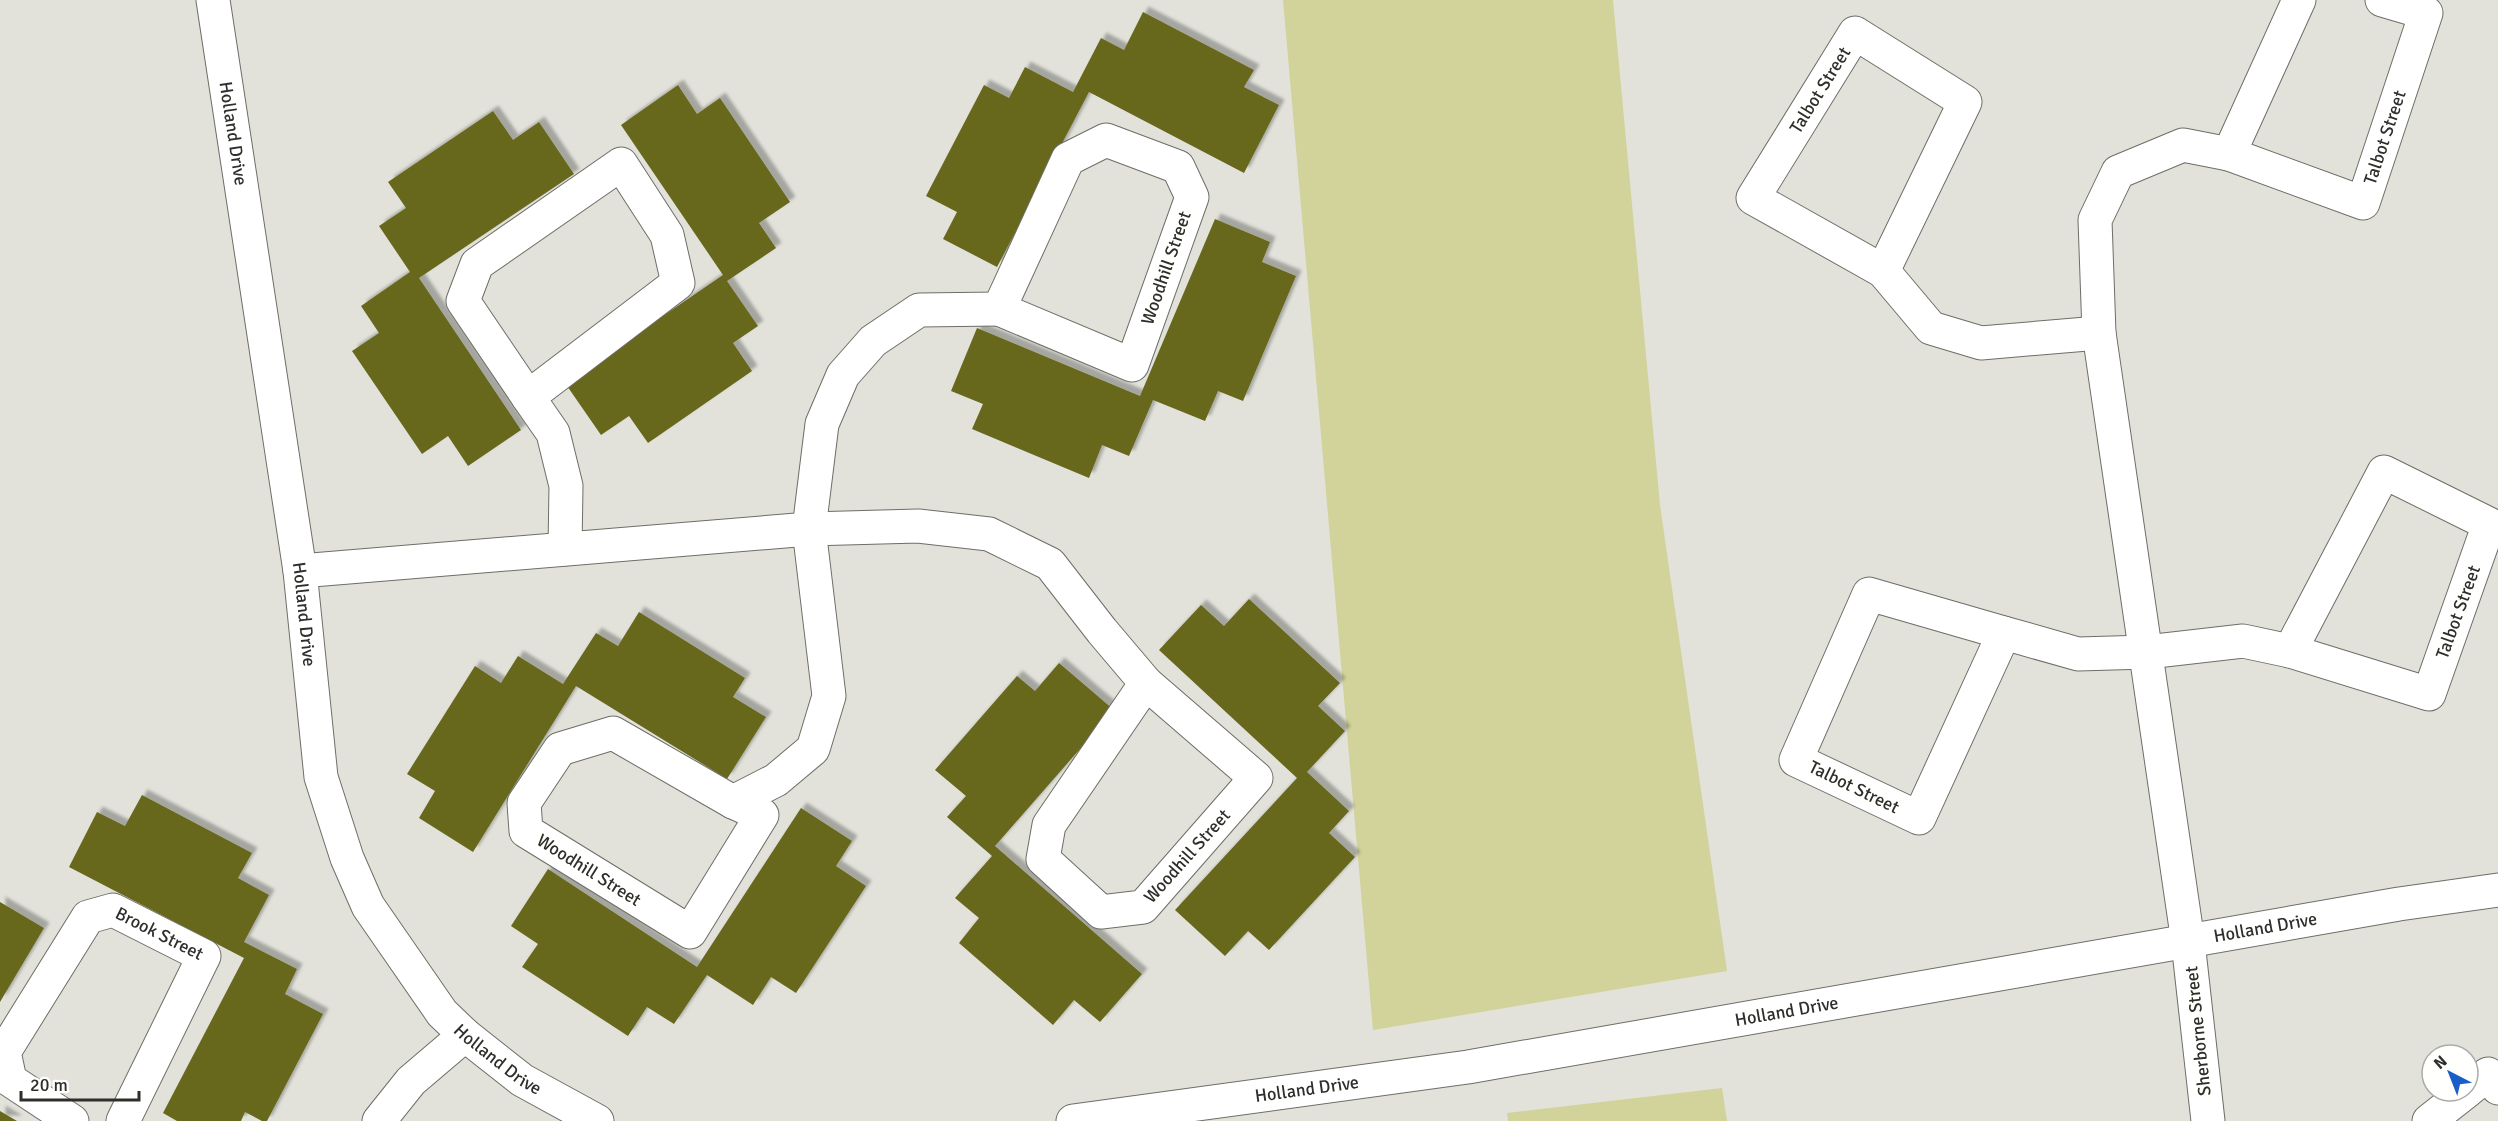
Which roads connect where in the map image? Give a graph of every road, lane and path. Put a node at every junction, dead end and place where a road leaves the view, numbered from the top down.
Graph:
1 (213, 0) edge
2 (2299, 0) edge
3 (2382, 0) edge
4 (2229, 154) junction
5 (1883, 271) junction
6 (999, 309) junction
7 (2099, 333) junction
8 (528, 397) junction
9 (809, 529) junction
10 (564, 549) junction
11 (300, 571) junction
12 (2004, 633) junction
13 (2290, 651) junction
14 (2147, 652) junction
15 (1146, 683) junction
16 (733, 802) junction
17 (2498, 890) edge
18 (2188, 942) junction
19 (465, 1035) junction
20 (2480, 1080) edge
21 (2498, 1088) edge
22 (2451, 1103) edge
23 (72, 1121) edge
24 (123, 1121) edge
25 (379, 1121) edge
26 (597, 1121) edge
27 (1073, 1121) edge
28 (2208, 1121) edge
29 (2429, 1121) edge

1 - 11 street, Holland Drive
2 - 4 street
3 - 4 street, Talbot Street
4 - 7 street, Talbot Street
5 - 5 street, Talbot Street
5 - 7 street, Talbot Street
6 - 6 street, Woodhill Street
6 - 9 street, Woodhill Street
7 - 14 street, Talbot Street
8 - 8 street
8 - 10 street
9 - 10 street, Woodhill Street
9 - 15 street, Woodhill Street
9 - 16 street, Woodhill Street
10 - 11 street, Woodhill Street
11 - 19 street, Holland Drive
12 - 12 street, Talbot Street
12 - 14 street, Talbot Street
13 - 13 street, Talbot Street
13 - 14 street, Talbot Street
14 - 18 street, Talbot Street
15 - 15 street, Woodhill Street
16 - 16 street, Woodhill Street
17 - 18 street, Holland Drive
18 - 27 street, Holland Drive
18 - 28 street, Sherborne Street
19 - 25 street
19 - 26 street, Holland Drive
20 - 21 street
22 - 29 street
23 - 24 street, Brook Street

